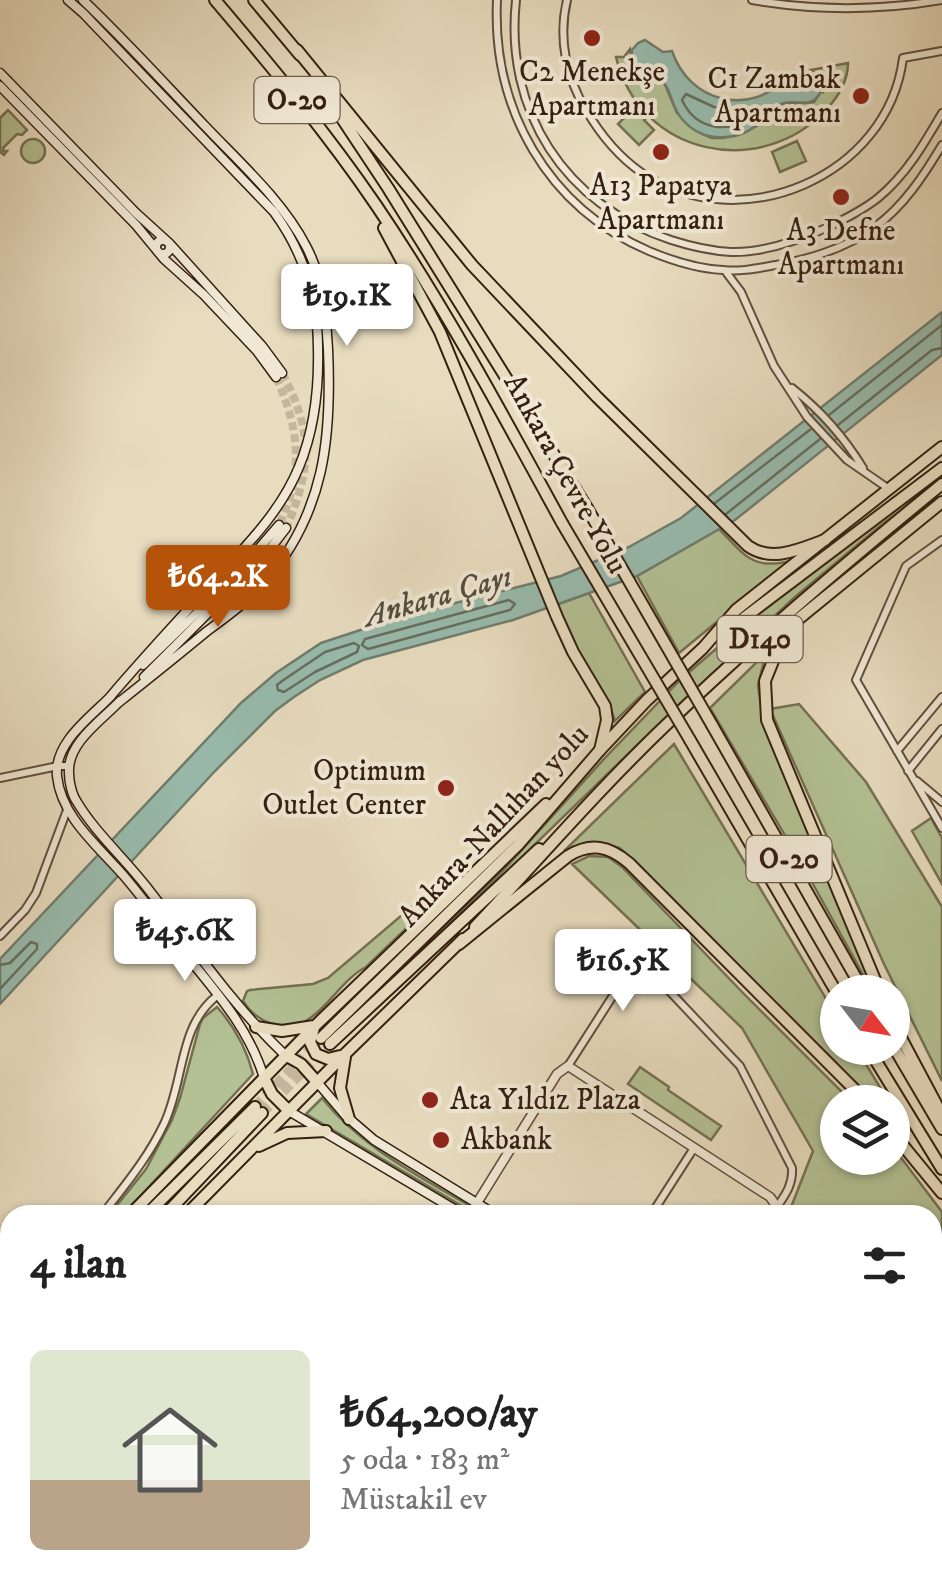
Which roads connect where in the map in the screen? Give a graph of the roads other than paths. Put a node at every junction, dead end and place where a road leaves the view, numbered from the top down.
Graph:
1 (68, 0) edge
2 (83, 0) edge
3 (214, 0) edge
4 (254, 0) edge
5 (497, 0) edge
6 (516, 0) edge
7 (567, 0) edge
8 (754, 0) edge
9 (942, 0) edge
10 (497, 38) junction
11 (514, 38) junction
12 (297, 50) junction
13 (942, 51) edge
14 (0, 74) edge
15 (0, 86) edge
16 (942, 113) edge
17 (942, 145) edge
18 (375, 203) junction
19 (168, 243) junction
20 (687, 245) junction
21 (158, 252) junction
22 (682, 264) junction
23 (725, 271) junction
24 (788, 385) junction
25 (939, 450) edge
26 (942, 468) edge
27 (866, 473) junction
28 (942, 484) edge
29 (889, 489) junction
30 (940, 504) edge
31 (282, 527) tunnel mouth
32 (825, 540) junction
33 (942, 540) edge
34 (786, 629) junction
35 (703, 648) junction
36 (719, 675) junction
37 (942, 697) edge
38 (114, 700) junction
39 (942, 729) edge
40 (600, 750) junction
41 (897, 751) junction
42 (58, 766) junction
43 (69, 766) junction
44 (910, 774) junction
45 (576, 777) junction
46 (0, 778) edge
47 (942, 802) edge
48 (588, 804) junction
49 (67, 810) junction
50 (942, 828) edge
51 (0, 936) edge
52 (648, 941) dead end
53 (459, 944) junction
54 (634, 963) junction
55 (826, 975) edge
56 (854, 975) edge
57 (873, 975) edge
58 (228, 991) junction
59 (218, 996) junction
60 (314, 1026) junction
61 (256, 1027) junction
62 (346, 1054) junction
63 (286, 1055) junction
64 (910, 1055) edge
65 (878, 1065) edge
66 (904, 1065) edge
67 (568, 1066) junction
68 (264, 1078) junction
69 (317, 1082) junction
70 (850, 1085) edge
71 (289, 1111) junction
72 (942, 1116) edge
73 (349, 1119) junction
74 (942, 1130) edge
75 (326, 1131) junction
76 (694, 1148) junction
77 (249, 1151) junction
78 (910, 1154) edge
79 (942, 1169) edge
80 (942, 1193) edge
81 (476, 1203) junction
82 (110, 1205) edge
83 (140, 1205) edge
84 (157, 1205) edge
85 (175, 1205) edge
86 (196, 1205) edge
87 (448, 1205) edge
88 (479, 1205) edge
89 (657, 1205) edge
90 (773, 1205) edge
91 (780, 1205) edge

1 - 38 main road
2 - 38 main road
3 - 18 highway, Ankara Çevre Yolu / O-20
4 - 12 highway, Ankara Çevre Yolu / O-20
5 - 10 street
6 - 11 street
7 - 13 street
8 - 9 street
10 - 11 street
10 - 22 street
11 - 20 street
12 - 32 highway
12 - 56 highway, Ankara Çevre Yolu / O-20, bridge
14 - 19 main road
15 - 21 main road
16 - 20 street
17 - 23 street
18 - 40 highway
18 - 55 highway, Ankara Çevre Yolu / O-20, bridge
19 - 21 main road
19 - 21 main road
20 - 22 street
22 - 23 street
23 - 24 street
24 - 27 street
24 - 27 street
25 - 29 highway
26 - 35 highway, D140
27 - 29 street
28 - 36 highway, D140
29 - 32 highway
30 - 34 highway
31 - 38 main road
32 - 35 highway
33 - 41 street
34 - 36 highway
34 - 57 highway
35 - 40 highway, Ankara-Nallıhan yolu / D140
36 - 48 highway, D140
37 - 41 street
38 - 42 main road
38 - 43 main road
39 - 44 street
40 - 45 highway, Ankara-Nallıhan yolu / D140
41 - 44 street
42 - 43 street
42 - 46 street
42 - 49 main road
43 - 58 main road
44 - 47 street
44 - 50 street
45 - 48 highway, Ankara-Nallıhan yolu / D140
45 - 60 highway
48 - 53 highway
49 - 51 street
49 - 59 main road
52 - 54 street
53 - 62 highway
53 - 70 highway
54 - 67 street
54 - 91 street
58 - 59 main road
58 - 61 main road
59 - 68 main road
59 - 82 street
60 - 61 highway
60 - 62 highway
60 - 63 highway
61 - 63 main road
62 - 69 highway
62 - 73 highway
63 - 68 highway
63 - 69 highway
64 - 72 highway
65 - 79 highway
66 - 74 highway
67 - 76 main road
67 - 81 main road
68 - 71 highway
68 - 83 highway
69 - 71 highway
69 - 73 main road
71 - 75 main road
71 - 77 highway
73 - 81 main road
75 - 77 highway
75 - 87 main road
76 - 89 street
76 - 90 main road
77 - 86 highway
78 - 80 highway
81 - 88 main road
84 - 85 highway

